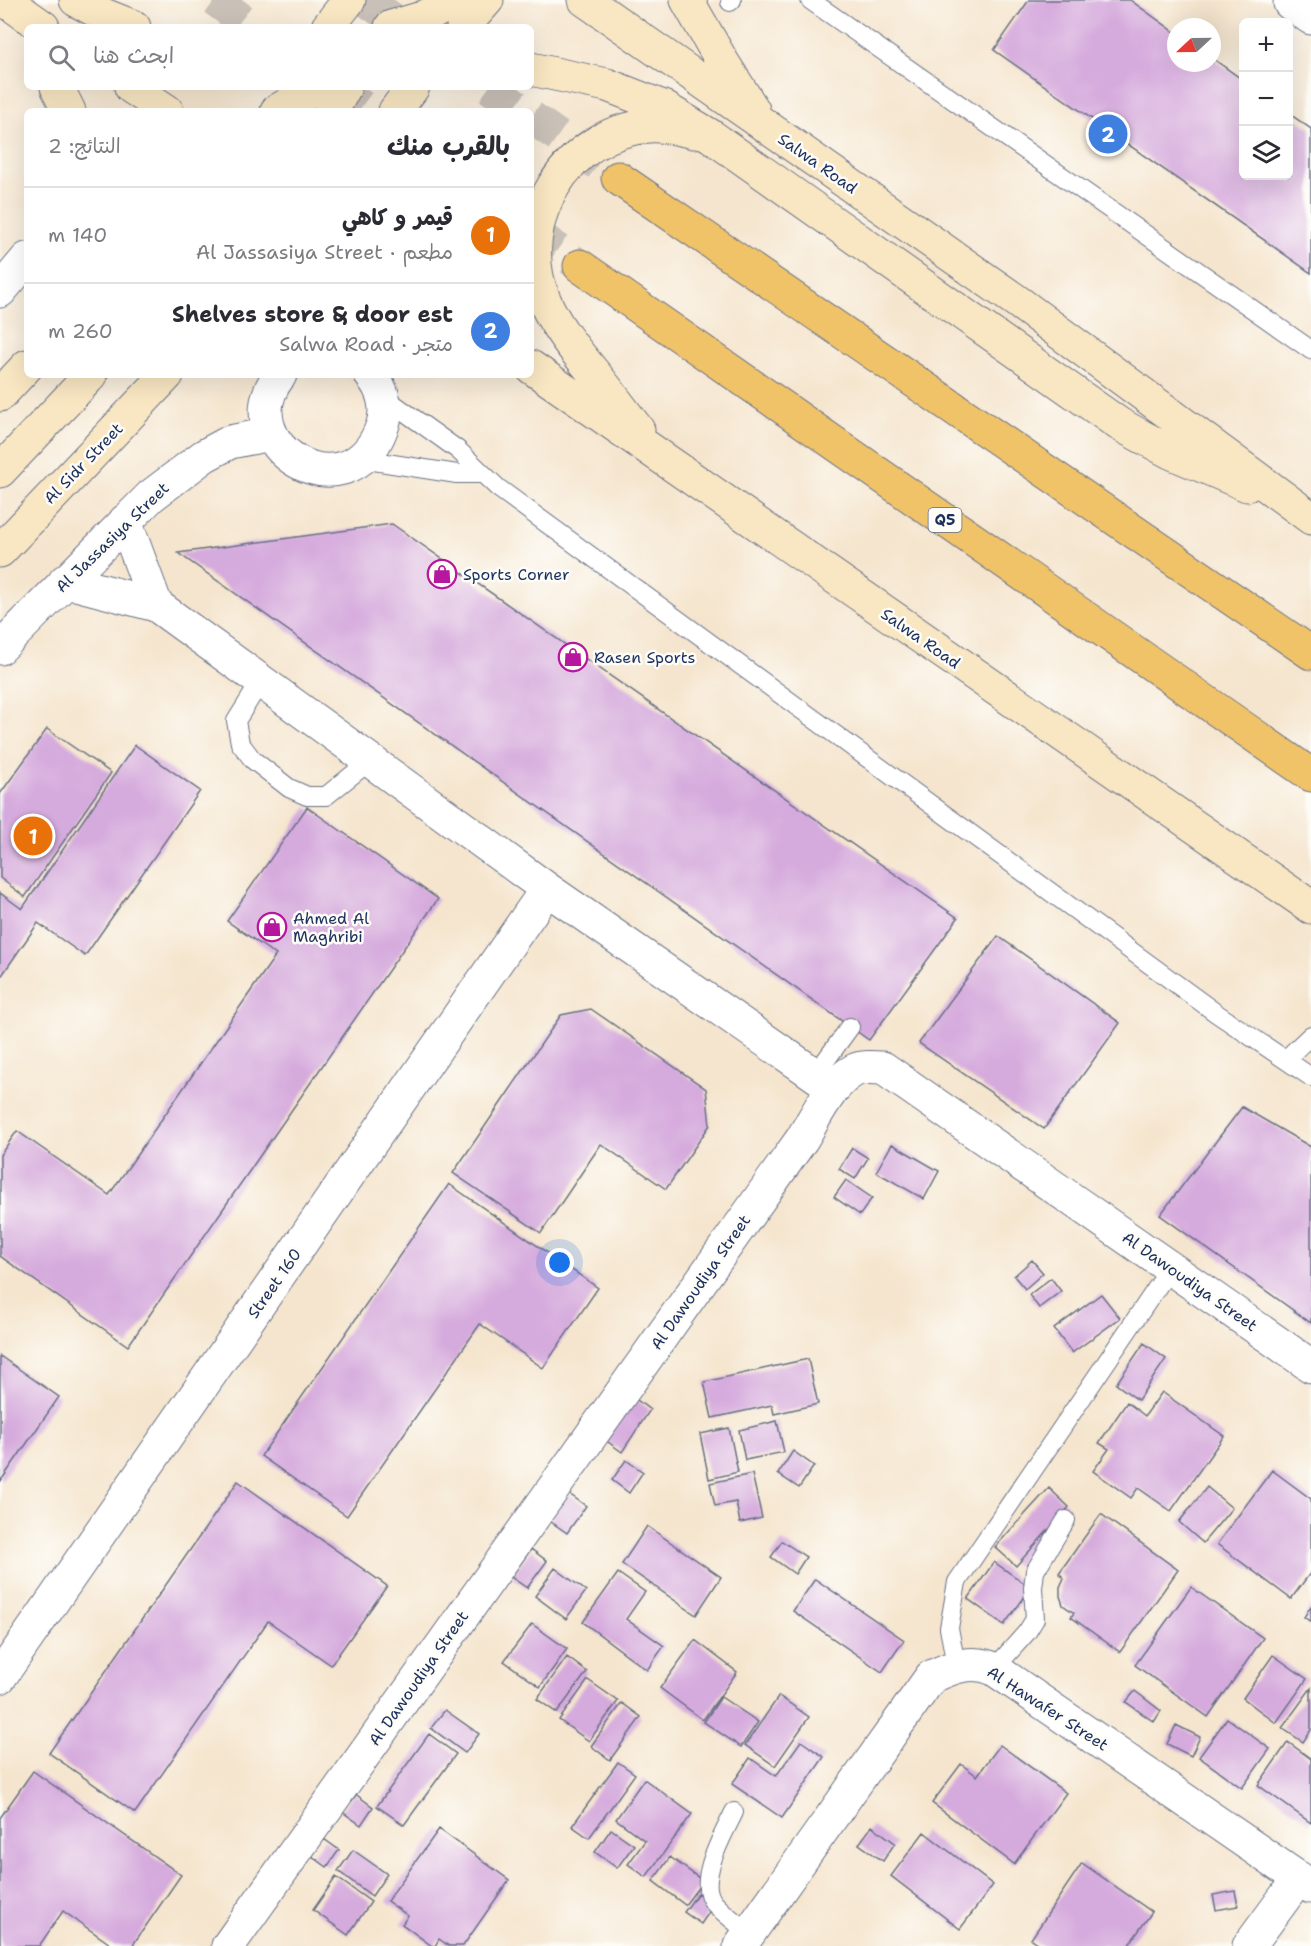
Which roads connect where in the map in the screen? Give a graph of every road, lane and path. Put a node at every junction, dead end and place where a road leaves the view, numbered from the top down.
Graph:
1 (5, 0) edge
2 (76, 0) edge
3 (349, 0) edge
4 (363, 0) edge
5 (459, 0) edge
6 (487, 0) edge
7 (585, 0) edge
8 (687, 0) edge
9 (810, 0) edge
10 (0, 11) edge
11 (416, 18) edge
12 (39, 24) edge
13 (126, 24) edge
14 (330, 24) edge
15 (361, 24) edge
16 (466, 24) edge
17 (24, 39) edge
18 (534, 70) edge
19 (58, 90) edge
20 (136, 90) edge
21 (277, 90) edge
22 (312, 90) edge
23 (343, 90) edge
24 (68, 108) edge
25 (162, 108) edge
26 (262, 108) edge
27 (282, 108) edge
28 (334, 108) edge
29 (762, 124) junction
30 (711, 135) junction
31 (618, 178) tunnel mouth
32 (24, 263) edge
33 (580, 266) tunnel mouth
34 (0, 291) edge
35 (1311, 351) edge
36 (24, 369) edge
37 (534, 369) edge
38 (88, 378) edge
39 (164, 378) edge
40 (278, 378) edge
41 (377, 386) edge
42 (0, 395) edge
43 (271, 434) junction
44 (657, 456) junction
45 (361, 459) junction
46 (0, 471) edge
47 (483, 474) junction
48 (1300, 510) edge
49 (125, 521) junction
50 (0, 551) edge
51 (65, 581) junction
52 (156, 604) junction
53 (0, 648) edge
54 (1311, 653) edge
55 (261, 681) junction
56 (371, 760) junction
57 (1311, 775) edge
58 (547, 889) junction
59 (1311, 907) edge
60 (849, 1027) dead end
61 (1311, 1035) edge
62 (1286, 1059) junction
63 (1311, 1077) edge
64 (824, 1081) junction
65 (1171, 1267) junction
66 (1311, 1366) edge
67 (1066, 1520) dead end
68 (957, 1665) junction
69 (994, 1669) junction
70 (0, 1677) edge
71 (734, 1812) dead end
72 (1305, 1883) edge
73 (745, 1940) edge
74 (228, 1946) edge
75 (1249, 1946) edge

1 - 12 main road
2 - 13 main road
3 - 14 main road
4 - 15 main road
5 - 11 main road
6 - 16 main road
7 - 29 main road, Salwa Road
8 - 29 main road
9 - 35 lane
10 - 17 main road
18 - 30 main road
19 - 24 main road
20 - 25 main road
21 - 26 main road
22 - 27 main road
23 - 28 main road
29 - 48 main road, Salwa Road
30 - 44 main road
30 - 48 main road
31 - 54 highway
32 - 34 street
33 - 57 highway, Q5
36 - 42 main road
37 - 44 main road, Salwa Road
38 - 46 main road
39 - 50 main road, Al Sidr Street
40 - 43 street
41 - 45 street
41 - 47 lane
43 - 45 street
43 - 49 street, Al Jassasiya Street
44 - 59 main road, Salwa Road
45 - 47 lane
47 - 62 lane
49 - 51 street, Al Jassasiya Street
49 - 52 street
51 - 52 street
51 - 53 street, Al Jassasiya Street
52 - 55 street
55 - 56 street
55 - 56 lane
56 - 58 street
58 - 64 street
58 - 70 street, Street 160
60 - 64 lane
61 - 62 lane
62 - 63 lane
64 - 65 street, Al Dawoudiya Street
64 - 74 street, Al Dawoudiya Street
65 - 66 street, Al Dawoudiya Street
65 - 68 lane
67 - 69 lane
68 - 69 street, Al Hawafer Street
68 - 73 street, Al Hawafer Street
69 - 72 street, Al Hawafer Street
71 - 73 lane
72 - 75 street

